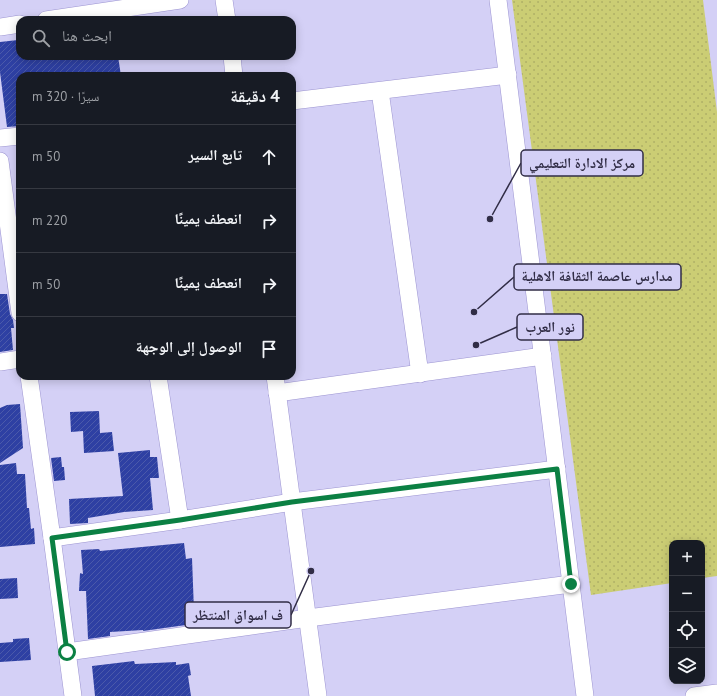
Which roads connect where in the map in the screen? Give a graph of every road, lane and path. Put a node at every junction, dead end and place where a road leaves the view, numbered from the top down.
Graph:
1 (180, 0) edge
2 (224, 0) edge
3 (498, 0) edge
4 (73, 16) edge
5 (226, 16) edge
6 (16, 25) edge
7 (0, 27) edge
8 (232, 60) edge
9 (234, 72) edge
10 (508, 76) junction
11 (380, 91) junction
12 (296, 101) edge
13 (16, 136) edge
14 (0, 138) edge
15 (0, 162) edge
16 (6, 257) edge
17 (16, 298) edge
18 (543, 356) junction
19 (16, 360) edge
20 (0, 362) edge
21 (420, 374) junction
22 (30, 380) edge
23 (159, 380) edge
24 (275, 380) edge
25 (277, 393) junction
26 (557, 469) junction
27 (292, 502) junction
28 (180, 520) junction
29 (52, 538) junction
30 (571, 584) junction
31 (308, 618) junction
32 (67, 652) junction
33 (717, 693) edge
34 (73, 696) edge
35 (318, 696) edge
36 (585, 696) edge
37 (694, 696) edge

1 - 4 street
2 - 5 street
3 - 10 street
6 - 7 street
8 - 9 street
10 - 11 street
10 - 18 street
11 - 12 street
11 - 21 street
13 - 14 street
15 - 16 street
16 - 17 street
18 - 21 street
18 - 26 street
19 - 20 street
21 - 25 street
22 - 29 street
23 - 28 street
24 - 25 street
25 - 27 street
26 - 27 street
26 - 30 street
27 - 28 street
27 - 31 street
28 - 29 street
29 - 32 street
30 - 31 street
30 - 36 street
31 - 32 street
31 - 35 street
32 - 34 street
33 - 37 street

